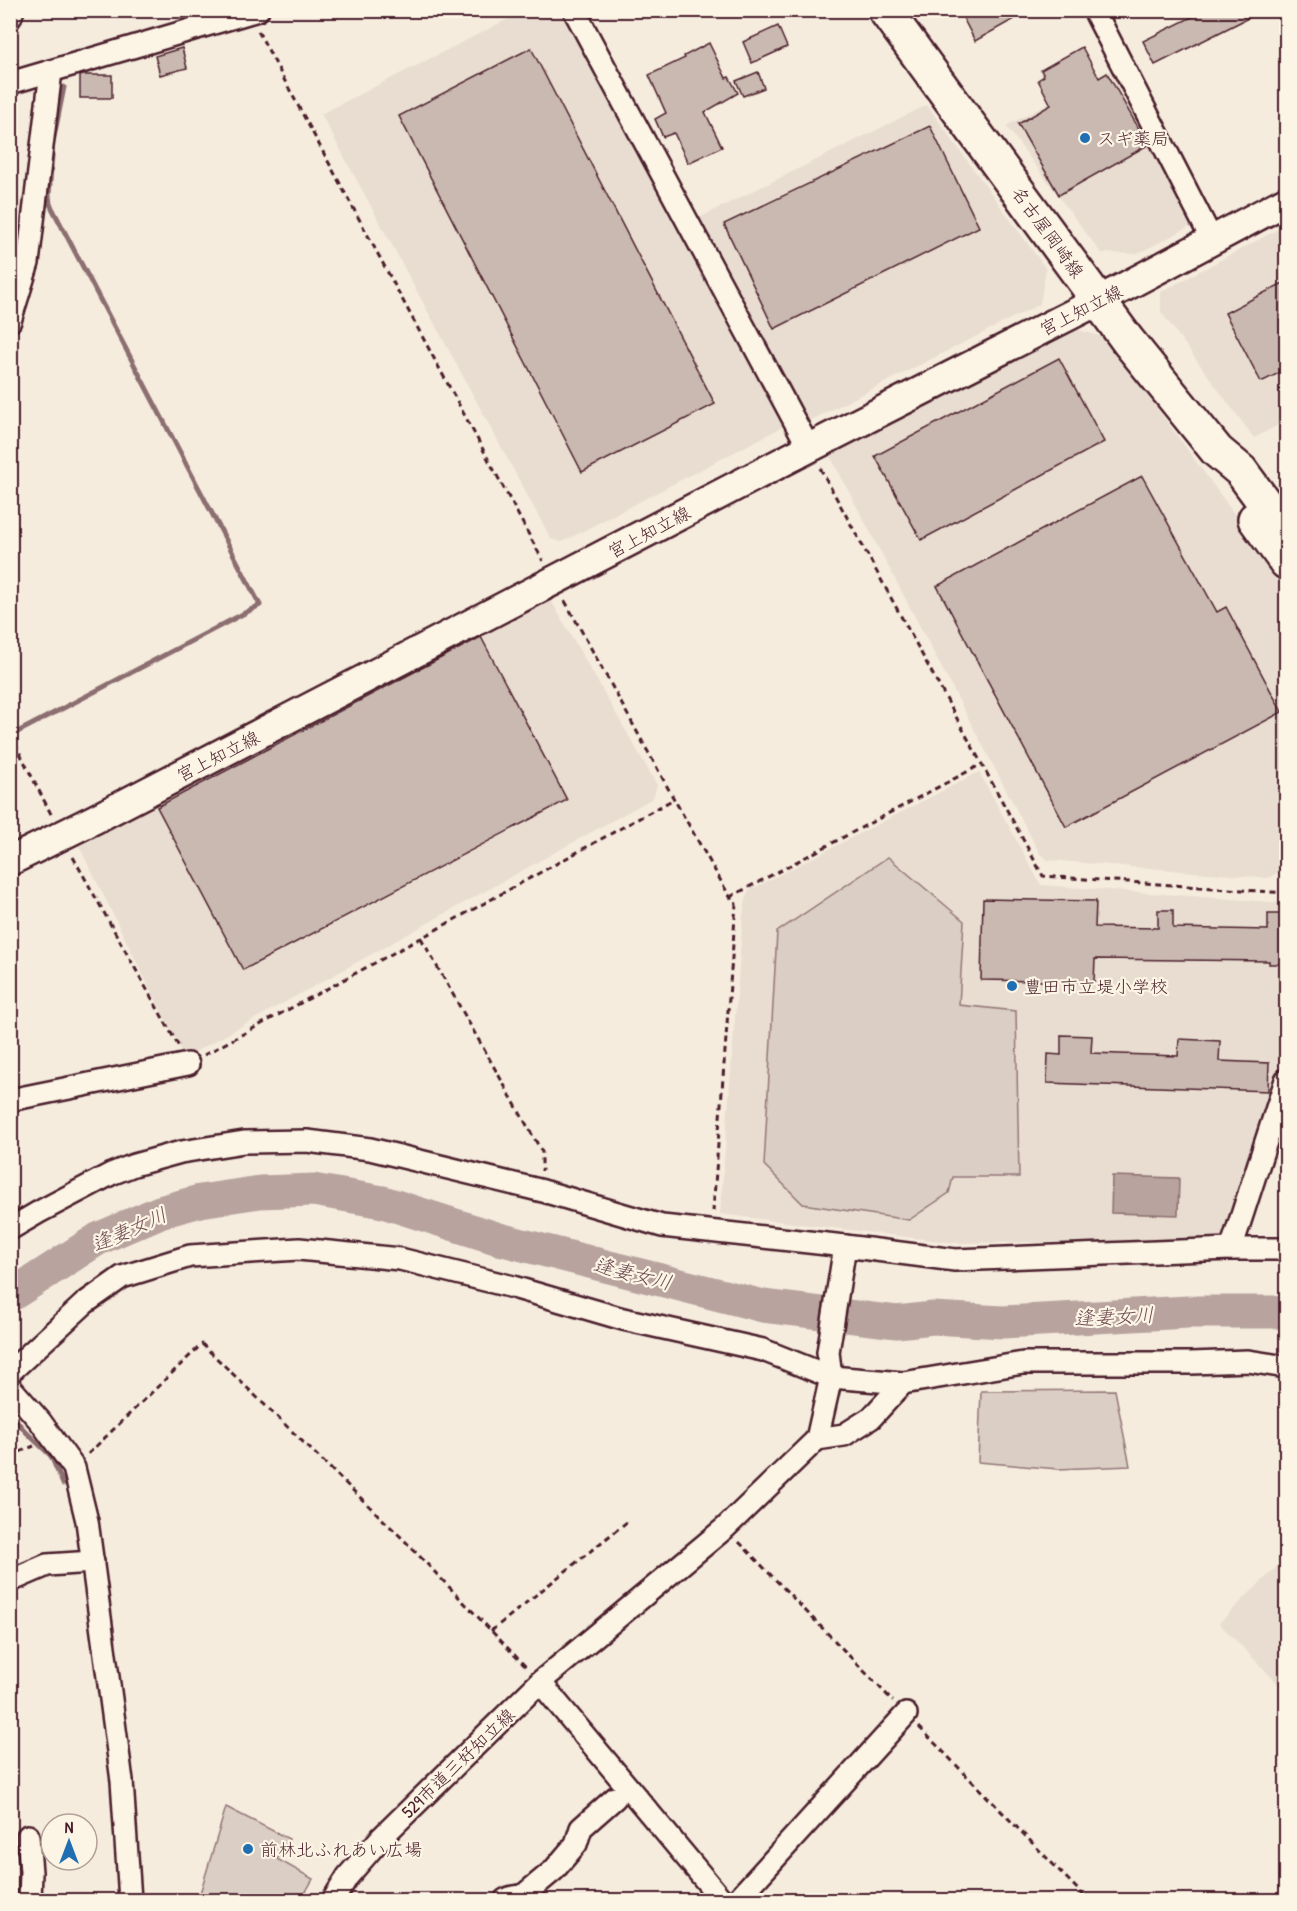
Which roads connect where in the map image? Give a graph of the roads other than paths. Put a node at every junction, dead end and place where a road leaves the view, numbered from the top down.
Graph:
1 (13, 10) edge
2 (574, 10) edge
3 (885, 10) edge
4 (1094, 10) edge
5 (253, 12) edge
6 (10, 18) edge
7 (51, 71) junction
8 (10, 83) edge
9 (1287, 201) edge
10 (1212, 240) junction
11 (1098, 301) junction
12 (10, 321) edge
13 (809, 448) junction
14 (1217, 451) junction
15 (1287, 532) edge
16 (1287, 562) edge
17 (10, 861) edge
18 (188, 1064) road end
19 (1287, 1080) edge
20 (11, 1101) edge
21 (10, 1229) edge
22 (1231, 1249) junction
23 (1287, 1250) edge
24 (844, 1254) junction
25 (1287, 1367) edge
26 (10, 1372) edge
27 (831, 1377) junction
28 (903, 1383) junction
29 (10, 1387) edge
30 (817, 1439) junction
31 (93, 1562) junction
32 (10, 1581) edge
33 (540, 1682) junction
34 (906, 1714) dead end
35 (615, 1798) dead end
36 (28, 1836) dead end
37 (30, 1900) edge
38 (130, 1900) edge
39 (333, 1900) edge
40 (505, 1900) edge
41 (722, 1900) edge
42 (737, 1900) edge

1 - 6 street
2 - 13 street
3 - 11 main road, 名古屋岡崎線
4 - 10 street
5 - 7 street
7 - 8 street
7 - 12 street
9 - 10 main road, 宮上知立線
10 - 11 main road, 宮上知立線
11 - 13 main road, 宮上知立線
11 - 14 main road, 名古屋岡崎線
13 - 17 main road, 宮上知立線
14 - 15 main road, 名古屋岡崎線
14 - 16 main road, 名古屋岡崎線
18 - 20 street
19 - 22 street
21 - 24 street
22 - 23 street
22 - 24 street
24 - 27 street
25 - 28 street
26 - 27 street
27 - 28 street
27 - 30 street
28 - 30 street
29 - 31 street
30 - 33 street, 529市道三好知立線
31 - 32 street
31 - 38 street
33 - 39 street, 529市道三好知立線
33 - 41 street
34 - 42 street
35 - 40 street
36 - 37 street

